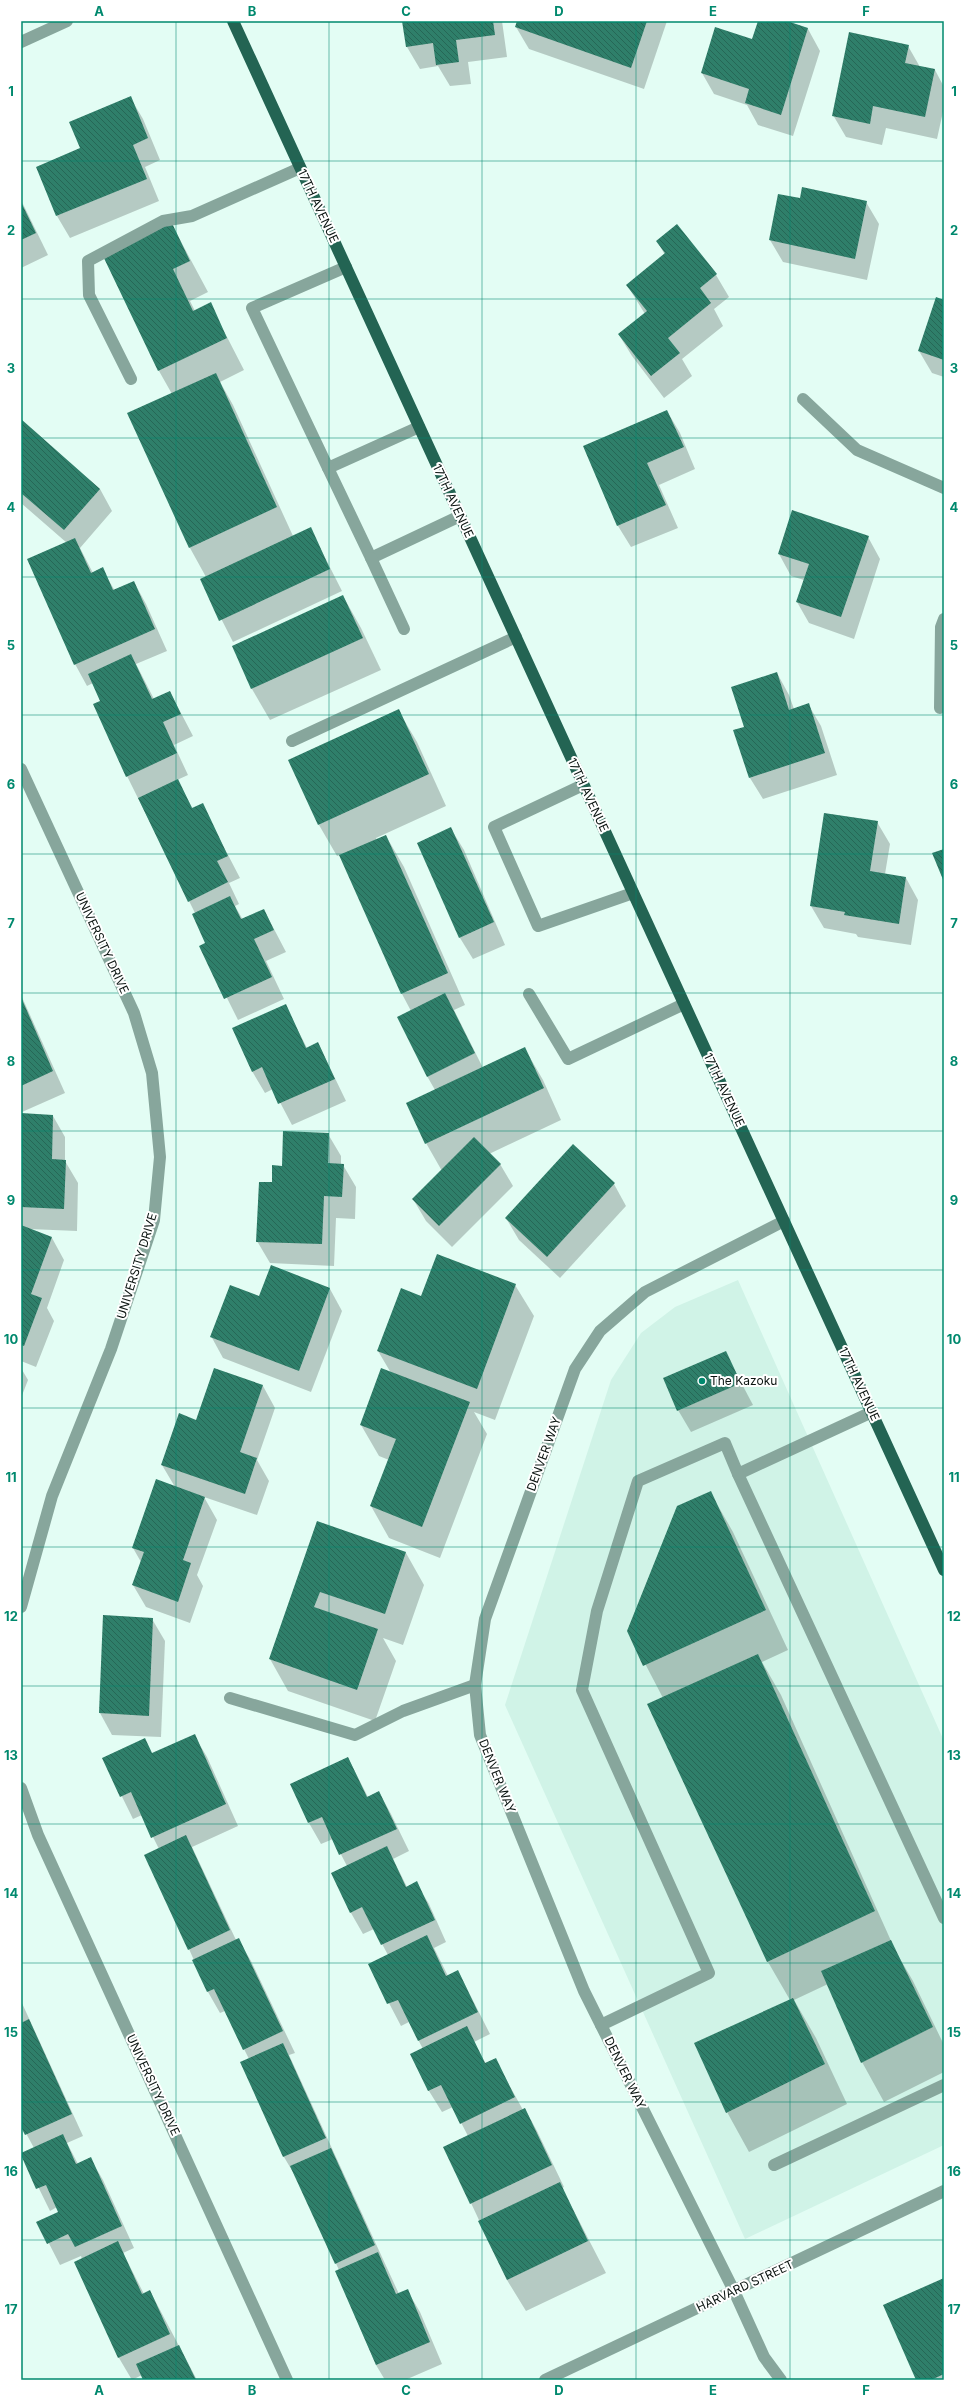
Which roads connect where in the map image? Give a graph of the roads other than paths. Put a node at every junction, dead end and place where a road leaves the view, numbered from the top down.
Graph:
1 (67, 21) edge
2 (233, 21) edge
3 (21, 42) edge
4 (300, 168) junction
5 (346, 267) junction
6 (131, 379) dead end
7 (803, 399) dead end
8 (419, 427) junction
9 (328, 468) junction
10 (944, 488) edge
11 (460, 516) junction
12 (371, 558) junction
13 (944, 619) edge
14 (404, 629) dead end
15 (516, 637) junction
16 (940, 708) dead end
17 (292, 742) dead end
18 (21, 769) edge
19 (583, 785) junction
20 (633, 893) junction
21 (529, 994) dead end
22 (684, 1004) junction
23 (784, 1220) junction
24 (872, 1412) junction
25 (738, 1474) junction
26 (944, 1570) edge
27 (21, 1607) edge
28 (475, 1685) junction
29 (230, 1698) dead end
30 (21, 1788) edge
31 (944, 1918) edge
32 (601, 2026) junction
33 (944, 2085) edge
34 (774, 2164) dead end
35 (944, 2191) edge
36 (734, 2291) junction
37 (287, 2380) edge
38 (545, 2380) edge
39 (781, 2380) edge

1 - 3 street
2 - 4 main road, 17TH AVENUE
4 - 5 main road, 17TH AVENUE
4 - 6 street
5 - 8 main road, 17TH AVENUE
5 - 9 street
7 - 10 street
8 - 9 street
8 - 11 main road, 17TH AVENUE
9 - 12 street
11 - 12 street
11 - 15 main road, 17TH AVENUE
12 - 14 street
13 - 16 street
15 - 17 street
15 - 19 main road, 17TH AVENUE
18 - 27 street, UNIVERSITY DRIVE
19 - 20 main road, 17TH AVENUE
19 - 20 street
20 - 22 main road, 17TH AVENUE
21 - 22 street
22 - 23 main road, 17TH AVENUE
23 - 24 main road, 17TH AVENUE
23 - 28 street, DENVER WAY
24 - 25 street
24 - 26 main road, 17TH AVENUE
25 - 31 street
25 - 32 street
28 - 29 street
28 - 32 street, DENVER WAY
30 - 37 street, UNIVERSITY DRIVE
32 - 36 street, DENVER WAY
33 - 34 street
35 - 36 street, HARVARD STREET
36 - 38 street, HARVARD STREET
36 - 39 street, DENVER WAY

